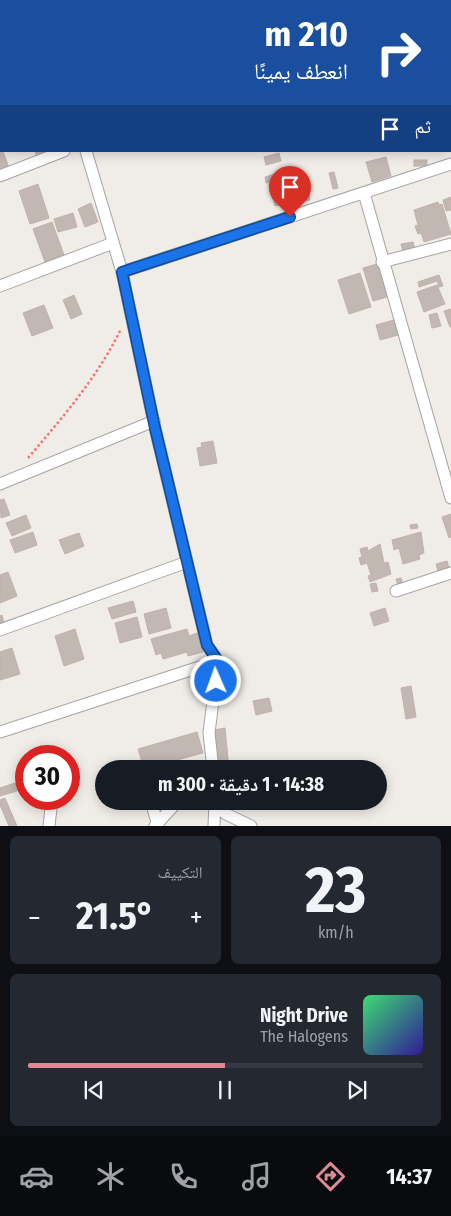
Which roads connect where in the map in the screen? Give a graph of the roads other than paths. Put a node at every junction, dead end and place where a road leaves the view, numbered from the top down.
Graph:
1 (61, 152) edge
2 (86, 152) edge
3 (451, 164) edge
4 (0, 176) edge
5 (364, 193) junction
6 (113, 243) junction
7 (451, 244) edge
8 (382, 262) junction
9 (122, 272) junction
10 (0, 286) edge
11 (154, 421) junction
12 (0, 484) edge
13 (451, 498) edge
14 (187, 562) junction
15 (451, 573) edge
16 (396, 591) dead end
17 (0, 630) edge
18 (218, 661) junction
19 (0, 732) edge
20 (212, 760) edge
21 (51, 810) edge
22 (153, 810) edge
23 (170, 810) edge
24 (215, 810) edge
25 (222, 810) edge
26 (157, 825) edge
27 (49, 826) edge
28 (214, 826) edge
29 (251, 826) edge

1 - 4 street
2 - 6 street
3 - 5 street
5 - 8 street
5 - 9 street
6 - 9 street
6 - 10 street
7 - 8 street
8 - 13 street
9 - 11 street
11 - 12 street
11 - 14 street
14 - 17 street
14 - 18 street
15 - 16 street
18 - 19 street
18 - 20 street
21 - 27 street
22 - 26 street
23 - 26 street
24 - 28 street
25 - 29 street

